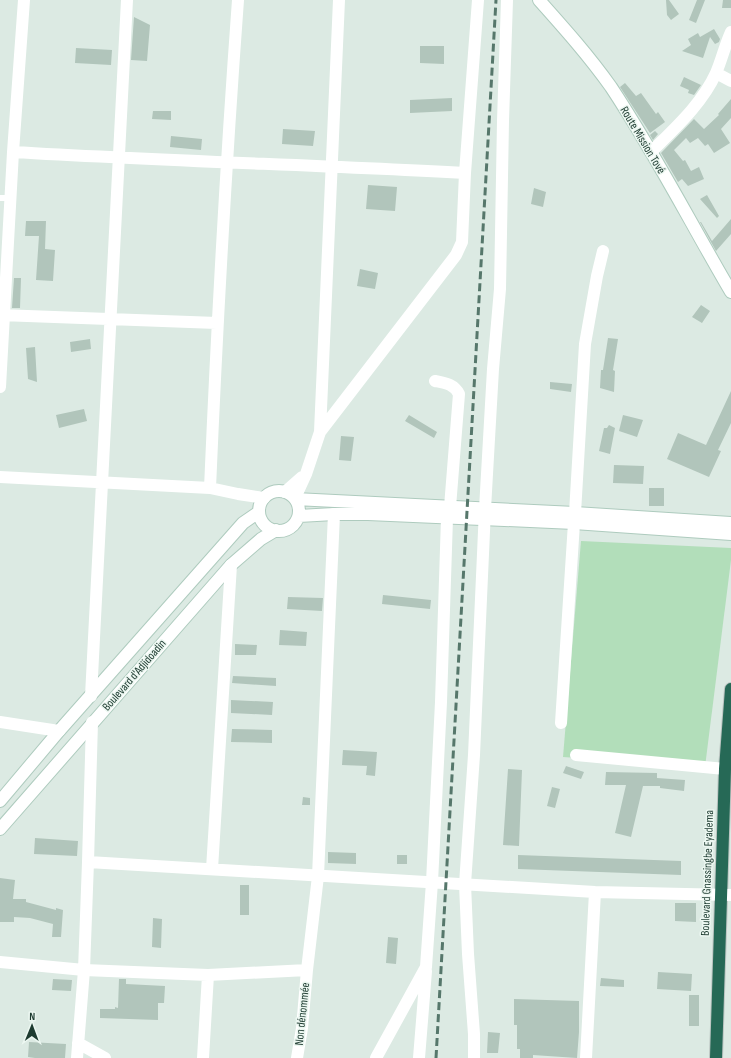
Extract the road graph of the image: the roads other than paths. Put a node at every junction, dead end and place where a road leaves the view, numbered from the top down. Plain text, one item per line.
1 (24, 0) edge
2 (127, 0) edge
3 (238, 0) edge
4 (339, 0) edge
5 (478, 0) edge
6 (507, 0) edge
7 (539, 0) edge
8 (731, 32) edge
9 (716, 73) junction
10 (731, 81) edge
11 (13, 152) junction
12 (651, 152) junction
13 (118, 158) junction
14 (226, 163) junction
15 (331, 166) junction
16 (465, 173) junction
17 (5, 198) edge
18 (603, 251) dead end
19 (731, 292) edge
20 (2, 315) edge
21 (110, 319) junction
22 (217, 323) junction
23 (435, 381) dead end
24 (0, 387) edge
25 (320, 432) junction
26 (0, 476) edge
27 (101, 482) junction
28 (210, 488) junction
29 (292, 496) junction
30 (261, 505) junction
31 (449, 513) junction
32 (334, 514) junction
33 (485, 514) junction
34 (299, 516) junction
35 (574, 518) junction
36 (731, 523) edge
37 (276, 530) junction
38 (731, 534) edge
39 (231, 565) junction
40 (731, 690) edge
41 (91, 696) junction
42 (0, 722) edge
43 (92, 722) junction
44 (561, 723) dead end
45 (59, 731) junction
46 (576, 755) dead end
47 (725, 769) junction
48 (0, 801) edge
49 (0, 829) edge
50 (88, 862) junction
51 (212, 869) junction
52 (318, 876) junction
53 (432, 882) junction
54 (465, 884) junction
55 (595, 892) junction
56 (726, 895) edge
57 (0, 962) edge
58 (426, 967) junction
59 (84, 970) junction
60 (307, 970) junction
61 (208, 975) junction
62 (78, 1043) junction
63 (77, 1058) edge
64 (105, 1058) edge
65 (203, 1058) edge
66 (297, 1058) edge
67 (376, 1058) edge
68 (419, 1058) edge
69 (474, 1058) edge
70 (586, 1058) edge
71 (716, 1058) edge

1 - 11 street
2 - 13 street
3 - 14 street
4 - 15 street
5 - 16 street
6 - 33 street
7 - 12 street, Route Mission Tové
8 - 9 street
9 - 10 street
9 - 12 street
11 - 13 street
11 - 17 street
12 - 19 street, Route Mission Tové
13 - 14 street
13 - 21 street
14 - 15 street
14 - 22 street
15 - 16 street
15 - 25 street
16 - 25 street
17 - 20 street
18 - 35 street
20 - 21 street
20 - 24 street
21 - 22 street
21 - 27 street
22 - 28 street
23 - 31 street
25 - 29 street
26 - 27 street
27 - 28 street
27 - 41 street
28 - 30 street
29 - 30 street
29 - 31 street
29 - 34 street
30 - 37 street
30 - 41 street, Boulevard d'Adjidoadin
31 - 32 street
31 - 33 street
31 - 53 street
32 - 34 street
32 - 52 street, Non dénommée
33 - 35 street
33 - 54 street
34 - 37 street
35 - 36 street
35 - 38 street
35 - 44 street
37 - 39 street, Boulevard d'Adjidoadin
39 - 43 street, Boulevard d'Adjidoadin
39 - 51 street
40 - 47 highway, Boulevard Gnassingbe Eyadema
41 - 45 street, Boulevard d'Adjidoadin
42 - 45 street
43 - 49 street, Boulevard d'Adjidoadin
43 - 50 street
45 - 48 street, Boulevard d'Adjidoadin
46 - 47 street
47 - 56 highway, Boulevard Gnassingbe Eyadema
50 - 51 street
50 - 59 street
51 - 52 street
52 - 53 street
52 - 60 street, Non dénommée
53 - 54 street
53 - 58 street
54 - 55 street
54 - 69 street
55 - 56 street
55 - 70 street
56 - 71 highway, Boulevard Gnassingbe Eyadema
57 - 59 street
58 - 67 street
58 - 68 street
59 - 61 street
59 - 62 street
60 - 61 street
60 - 66 street, Non dénommée
61 - 65 street
62 - 63 street
62 - 64 street

